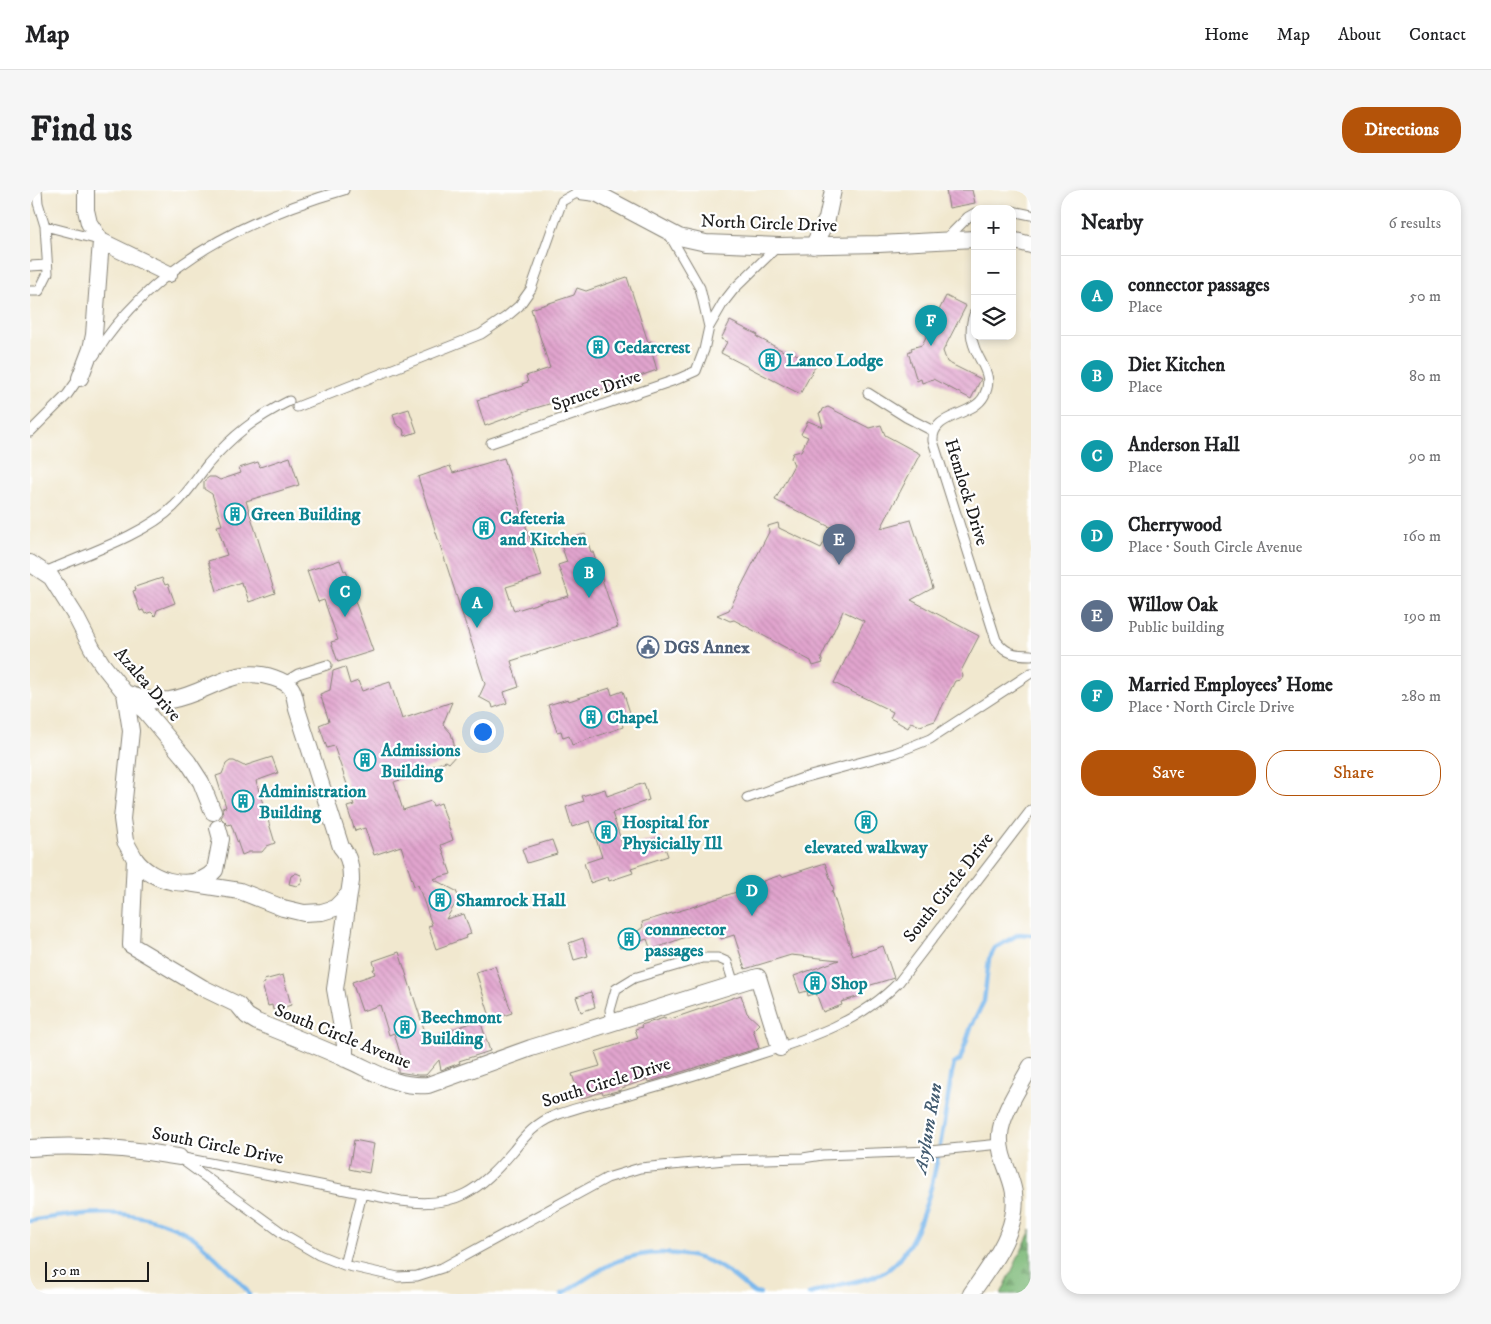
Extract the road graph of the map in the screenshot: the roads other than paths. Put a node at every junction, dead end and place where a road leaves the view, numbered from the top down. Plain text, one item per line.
1 (37, 190) edge
2 (86, 190) edge
3 (578, 190) edge
4 (833, 190) edge
5 (338, 191) edge
6 (1016, 212) edge
7 (971, 215) edge
8 (1031, 216) edge
9 (45, 226) junction
10 (667, 231) junction
11 (971, 238) edge
12 (945, 240) junction
13 (101, 241) junction
14 (1016, 241) edge
15 (1031, 245) edge
16 (779, 246) junction
17 (813, 246) junction
18 (47, 264) junction
19 (30, 266) edge
20 (169, 274) junction
21 (30, 291) edge
22 (709, 327) junction
23 (973, 340) edge
24 (80, 378) junction
25 (868, 393) dead end
26 (934, 431) junction
27 (30, 432) edge
28 (491, 443) dead end
29 (30, 563) edge
30 (45, 572) junction
31 (1031, 655) edge
32 (327, 665) dead end
33 (1031, 673) edge
34 (285, 682) junction
35 (125, 693) junction
36 (747, 798) dead end
37 (1031, 810) edge
38 (212, 812) dead end
39 (218, 828) dead end
40 (135, 859) junction
41 (188, 883) junction
42 (349, 894) junction
43 (734, 984) junction
44 (612, 1022) junction
45 (780, 1048) junction
46 (345, 1059) junction
47 (1031, 1066) edge
48 (1000, 1144) junction
49 (30, 1148) edge
50 (179, 1157) junction
51 (362, 1194) junction
52 (344, 1265) junction
53 (971, 1294) edge

1 - 9 lane
2 - 13 street
3 - 10 street, North Circle Drive
3 - 30 lane
4 - 17 street
5 - 20 lane
6 - 8 lane
7 - 12 lane
9 - 13 lane
9 - 18 lane
10 - 16 street, North Circle Drive
10 - 22 lane, Spruce Drive
11 - 12 street, North Circle Drive
12 - 17 street, North Circle Drive
13 - 20 street
13 - 24 street
14 - 15 street
16 - 17 street, North Circle Drive
16 - 22 lane, Spruce Drive
18 - 19 lane
18 - 21 lane
20 - 24 lane
22 - 28 lane, Spruce Drive
23 - 26 lane, Hemlock Drive
24 - 27 lane
25 - 26 lane
26 - 31 lane, Hemlock Drive
29 - 30 street, Azalea Drive
30 - 35 street, Azalea Drive
32 - 34 lane
33 - 36 lane
34 - 35 street
34 - 42 street
35 - 38 street, Azalea Drive
35 - 40 street, South Circle Avenue
37 - 45 lane, South Circle Drive
39 - 41 street
40 - 41 street
40 - 46 street, South Circle Avenue
41 - 42 street
42 - 46 street
43 - 44 street, South Circle Avenue
43 - 44 lane
43 - 45 street, South Circle Avenue
44 - 46 street, South Circle Avenue
45 - 51 lane, South Circle Drive
47 - 48 street
48 - 52 lane
48 - 53 street
49 - 50 street, South Circle Drive
50 - 51 lane, South Circle Drive
50 - 52 lane
51 - 52 lane

